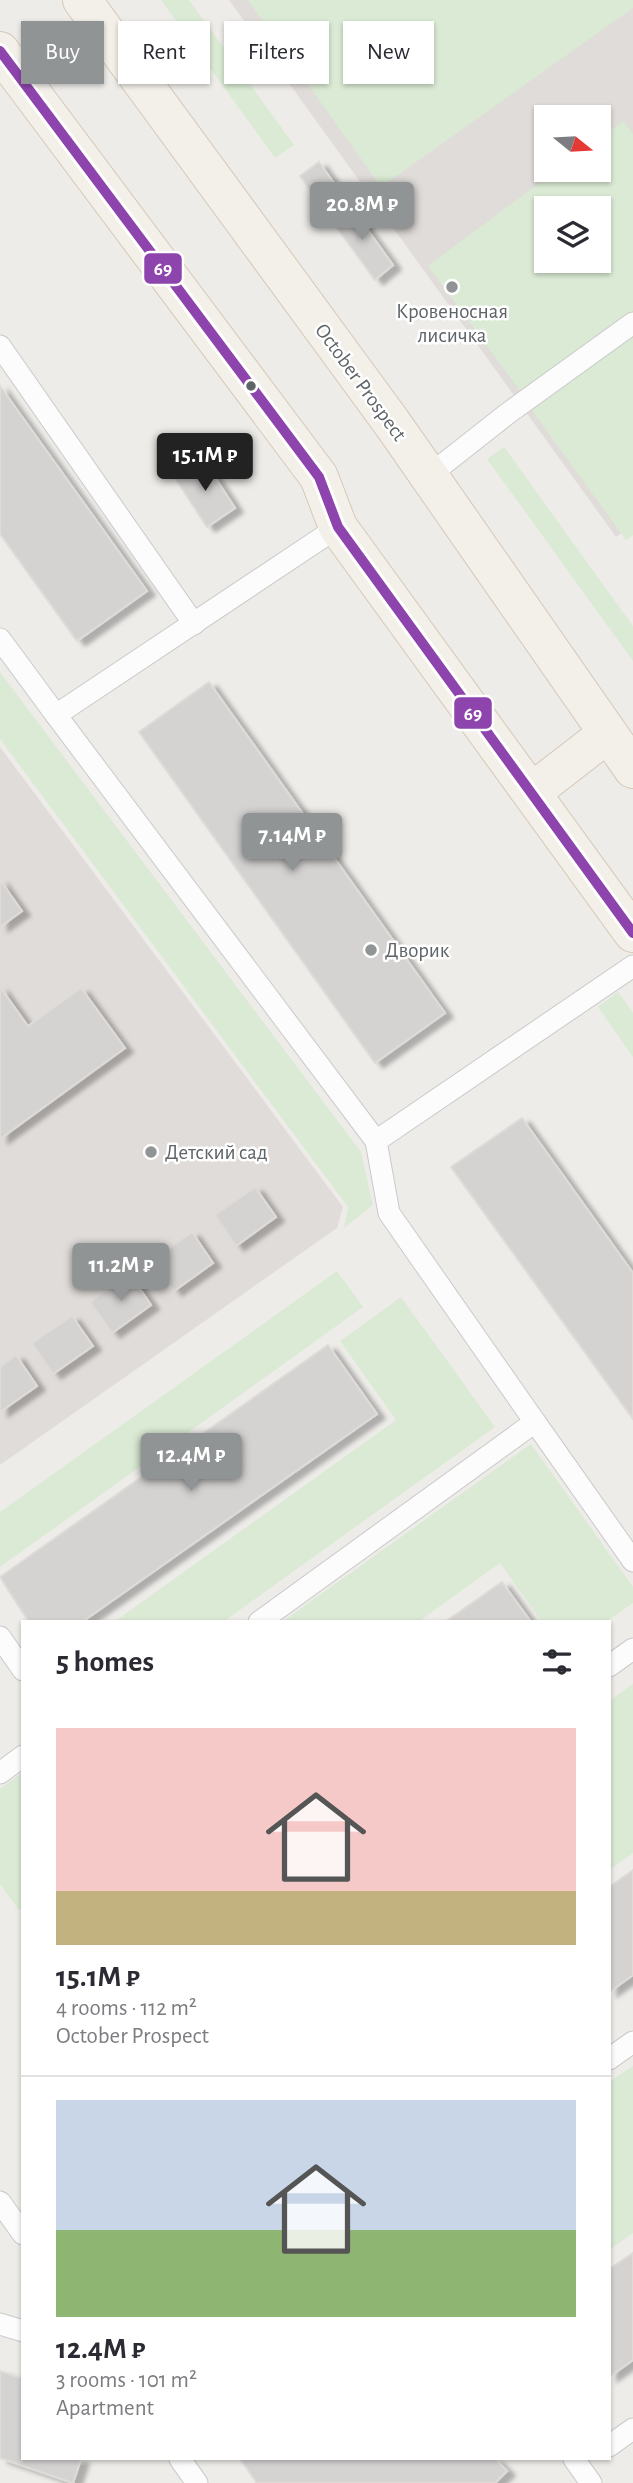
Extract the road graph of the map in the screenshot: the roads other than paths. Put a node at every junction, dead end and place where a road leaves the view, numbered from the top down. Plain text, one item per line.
1 (82, 0) edge
2 (0, 51) edge
3 (633, 323) edge
4 (0, 346) edge
5 (427, 477) junction
6 (338, 527) junction
7 (194, 624) junction
8 (0, 639) edge
9 (56, 715) junction
10 (607, 734) junction
11 (633, 769) edge
12 (532, 792) junction
13 (633, 933) edge
14 (633, 966) edge
15 (376, 1141) junction
16 (535, 1422) junction
17 (633, 1562) edge
18 (262, 1620) edge
19 (0, 1637) edge
20 (633, 1649) edge
21 (611, 1665) edge
22 (21, 1667) edge
23 (21, 1757) edge
24 (0, 1773) edge
25 (633, 2042) edge
26 (611, 2058) edge
27 (0, 2202) edge
28 (21, 2231) edge
29 (0, 2324) edge
30 (21, 2331) edge
31 (633, 2429) edge
32 (611, 2445) edge
33 (181, 2460) edge
34 (197, 2483) edge

1 - 5 main road, October Prospect
2 - 6 main road
3 - 5 lane
4 - 7 lane
5 - 10 main road, October Prospect
6 - 7 lane
6 - 12 main road
7 - 9 lane
8 - 9 lane
9 - 15 lane
10 - 11 main road, October Prospect
10 - 12 main road
12 - 13 main road
14 - 15 lane
15 - 16 lane
16 - 17 lane
16 - 18 lane
19 - 22 lane
20 - 21 lane
23 - 24 lane
25 - 26 lane
27 - 28 lane
29 - 30 lane
31 - 32 lane
33 - 34 lane

